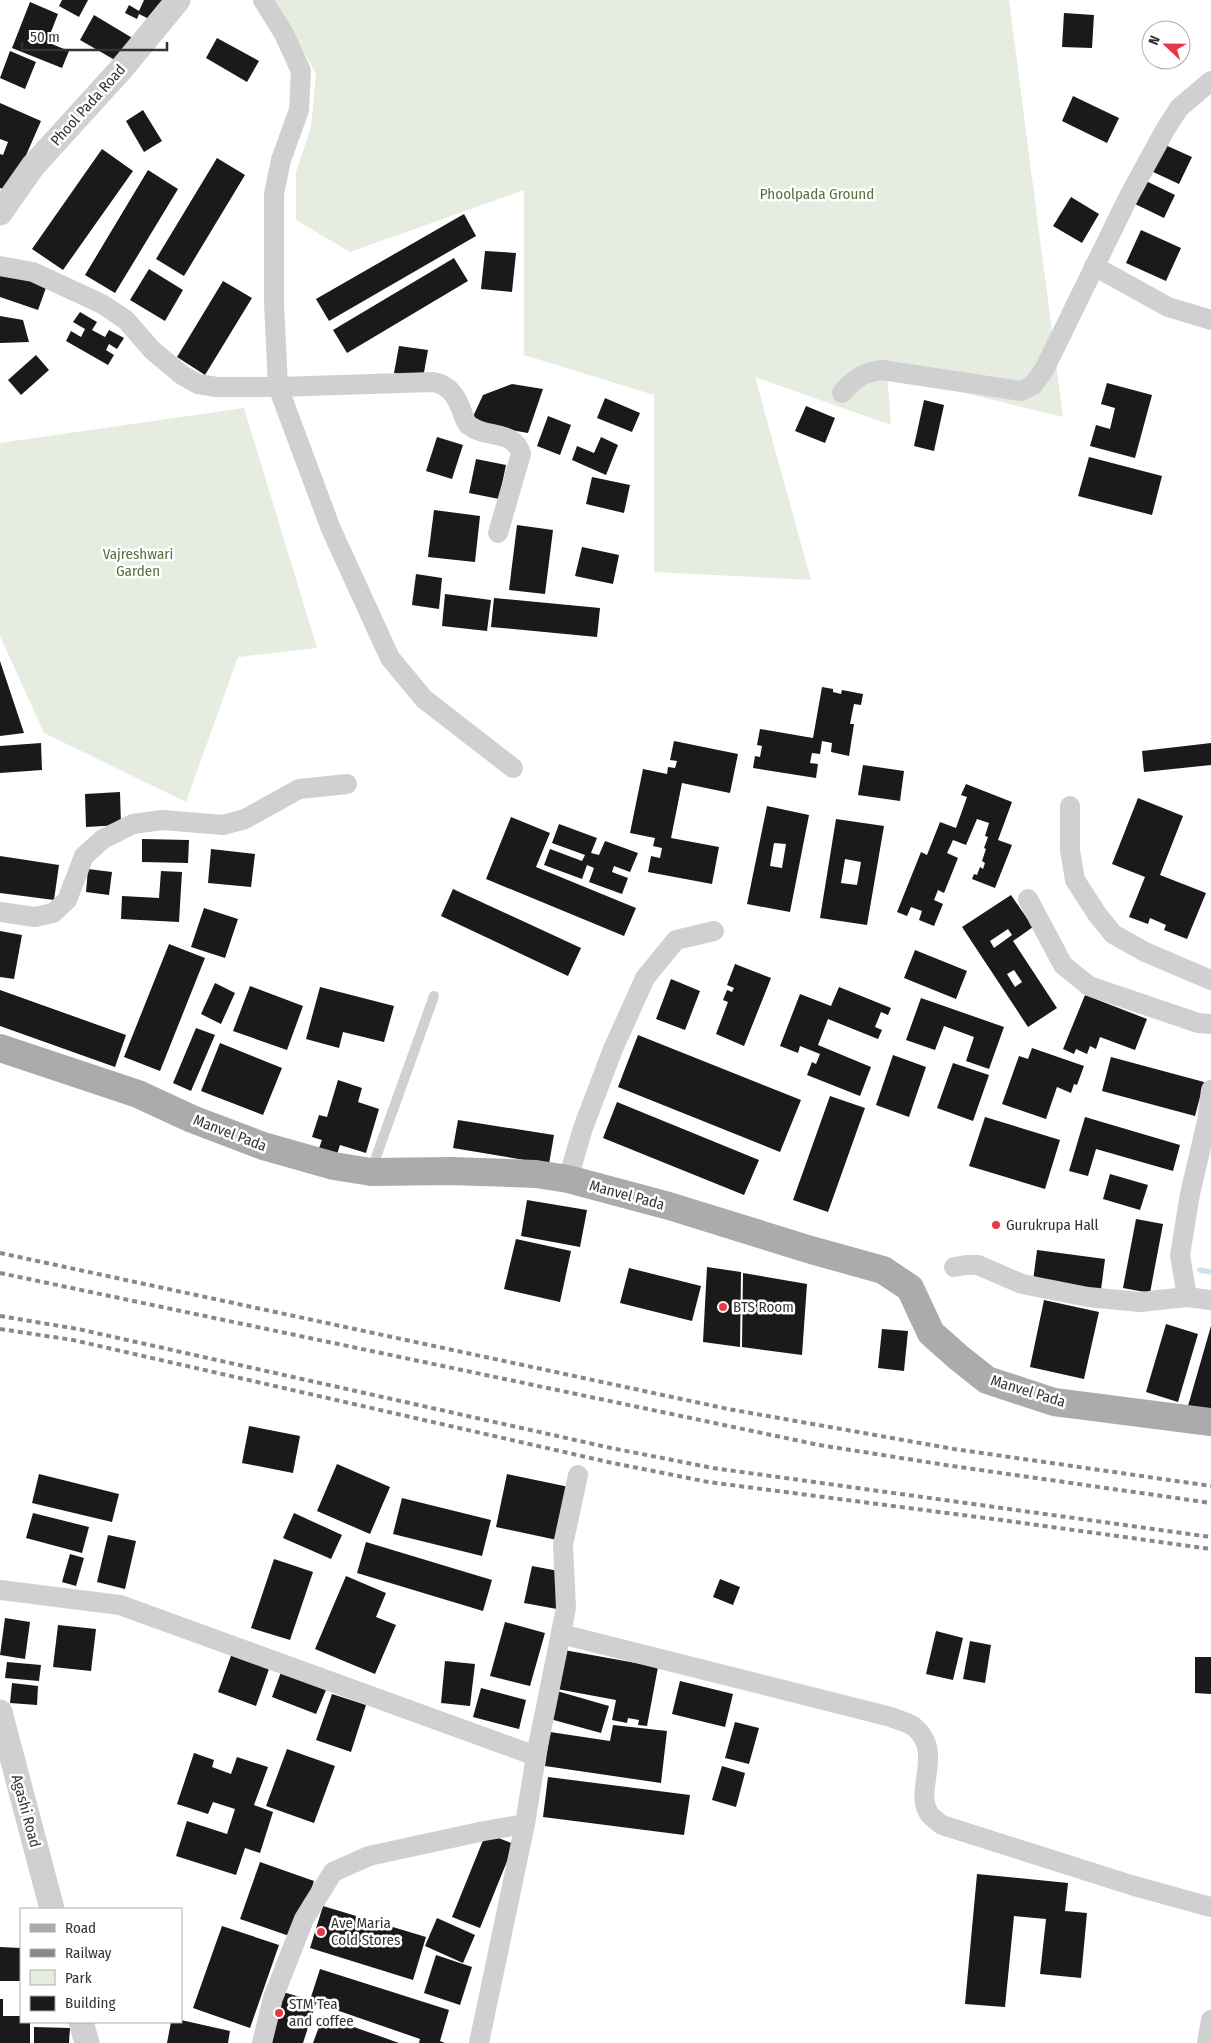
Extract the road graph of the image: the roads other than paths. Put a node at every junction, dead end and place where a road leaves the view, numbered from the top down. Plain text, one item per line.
1 (178, 0) edge
2 (263, 0) edge
3 (1211, 81) edge
4 (0, 213) edge
5 (0, 266) edge
6 (1094, 266) junction
7 (1211, 320) edge
8 (286, 387) junction
9 (842, 393) dead end
10 (498, 533) dead end
11 (513, 768) dead end
12 (347, 784) dead end
13 (1070, 806) dead end
14 (1028, 899) dead end
15 (0, 912) edge
16 (714, 930) dead end
17 (1211, 980) edge
18 (434, 996) dead end
19 (1211, 1024) edge
20 (0, 1048) edge
21 (1211, 1090) edge
22 (371, 1172) junction
23 (568, 1179) junction
24 (954, 1267) dead end
25 (1187, 1297) junction
26 (1211, 1300) edge
27 (1211, 1422) edge
28 (578, 1475) dead end
29 (0, 1590) edge
30 (561, 1634) junction
31 (0, 1712) edge
32 (536, 1756) junction
33 (525, 1824) junction
34 (1211, 1907) edge
35 (52, 1908) edge
36 (1211, 2020) edge
37 (81, 2023) edge
38 (87, 2043) edge
39 (262, 2043) edge
40 (479, 2043) edge
41 (1207, 2043) edge

1 - 4 street, Phool Pada Road
2 - 8 street
3 - 6 street
5 - 8 street
6 - 7 street
6 - 9 street
8 - 10 street
8 - 11 street
12 - 15 street
13 - 17 street
14 - 19 street
16 - 23 street
18 - 22 lane
20 - 22 main road, Manvel Pada
21 - 25 street
22 - 23 main road, Manvel Pada
23 - 27 main road, Manvel Pada
24 - 25 street
25 - 26 street
28 - 30 street
29 - 32 street
30 - 32 street
30 - 34 street
31 - 35 street, Agashi Road
32 - 33 street
33 - 39 street
33 - 40 street
36 - 41 street
37 - 38 street

